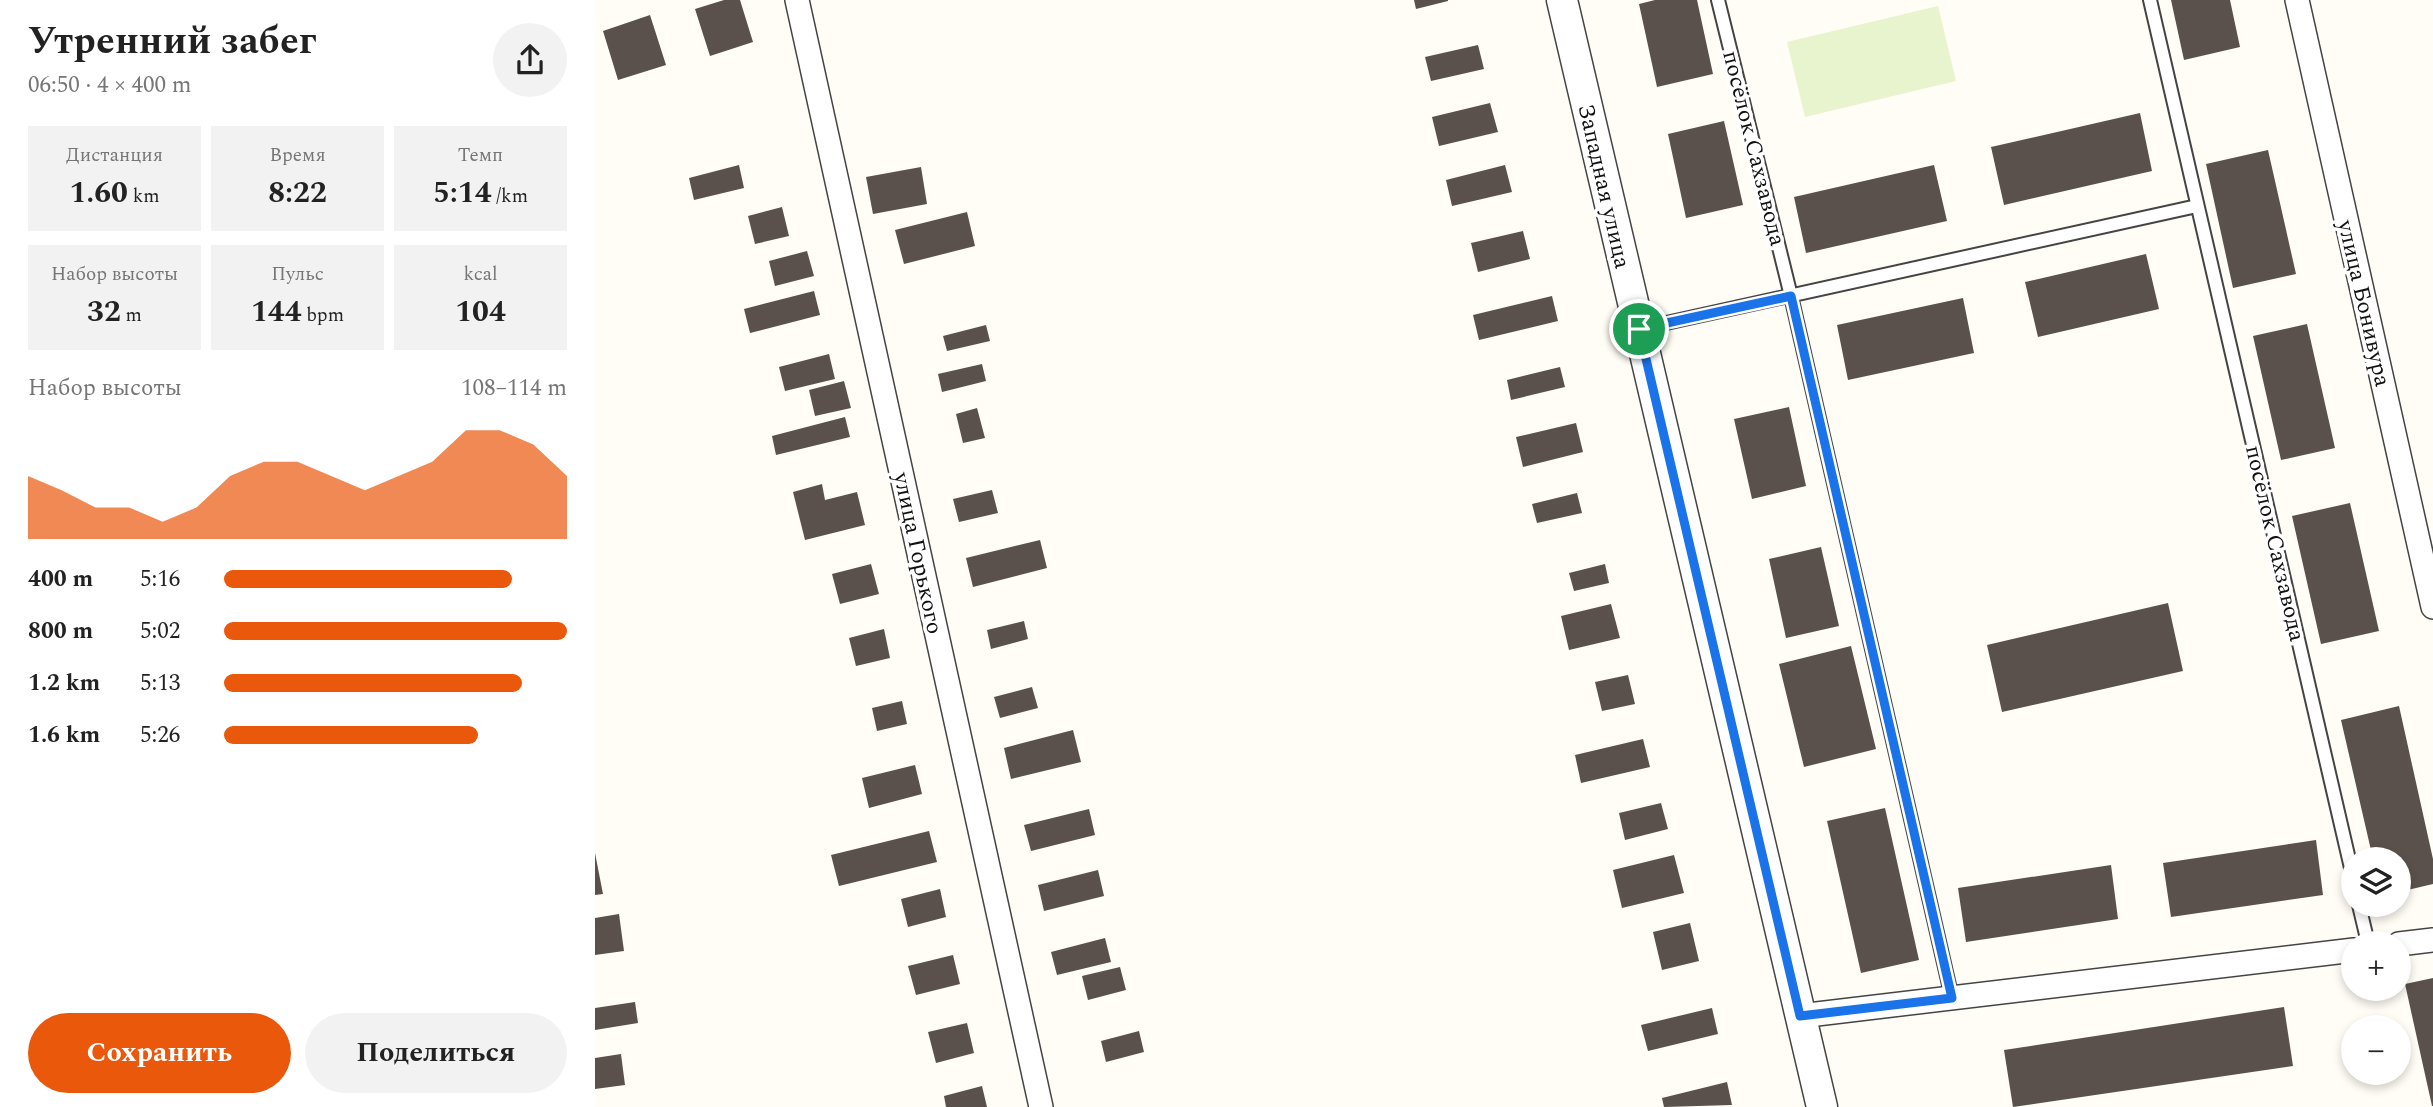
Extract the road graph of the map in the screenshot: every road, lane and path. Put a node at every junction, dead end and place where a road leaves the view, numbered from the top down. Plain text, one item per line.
1 (797, 0) edge
2 (1562, 0) edge
3 (1718, 0) edge
4 (2150, 0) edge
5 (2297, 0) edge
6 (2197, 206) junction
7 (1791, 296) junction
8 (1639, 329) junction
9 (2433, 607) edge
10 (2346, 847) edge
11 (2433, 940) edge
12 (2411, 943) edge
13 (2341, 952) edge
14 (1952, 998) junction
15 (1800, 1016) junction
16 (1041, 1107) edge
17 (1822, 1107) edge

1 - 16 street, улица Горького
2 - 8 street, Западная улица
3 - 7 lane, посёлок Сахзавода
4 - 6 lane, посёлок Сахзавода
5 - 9 street, улица Бонивура
6 - 7 lane
6 - 10 lane, посёлок Сахзавода
7 - 8 lane
7 - 14 lane, посёлок Сахзавода
8 - 15 street, Западная улица
11 - 12 street
13 - 14 street
14 - 15 street
15 - 17 street, Западная улица

